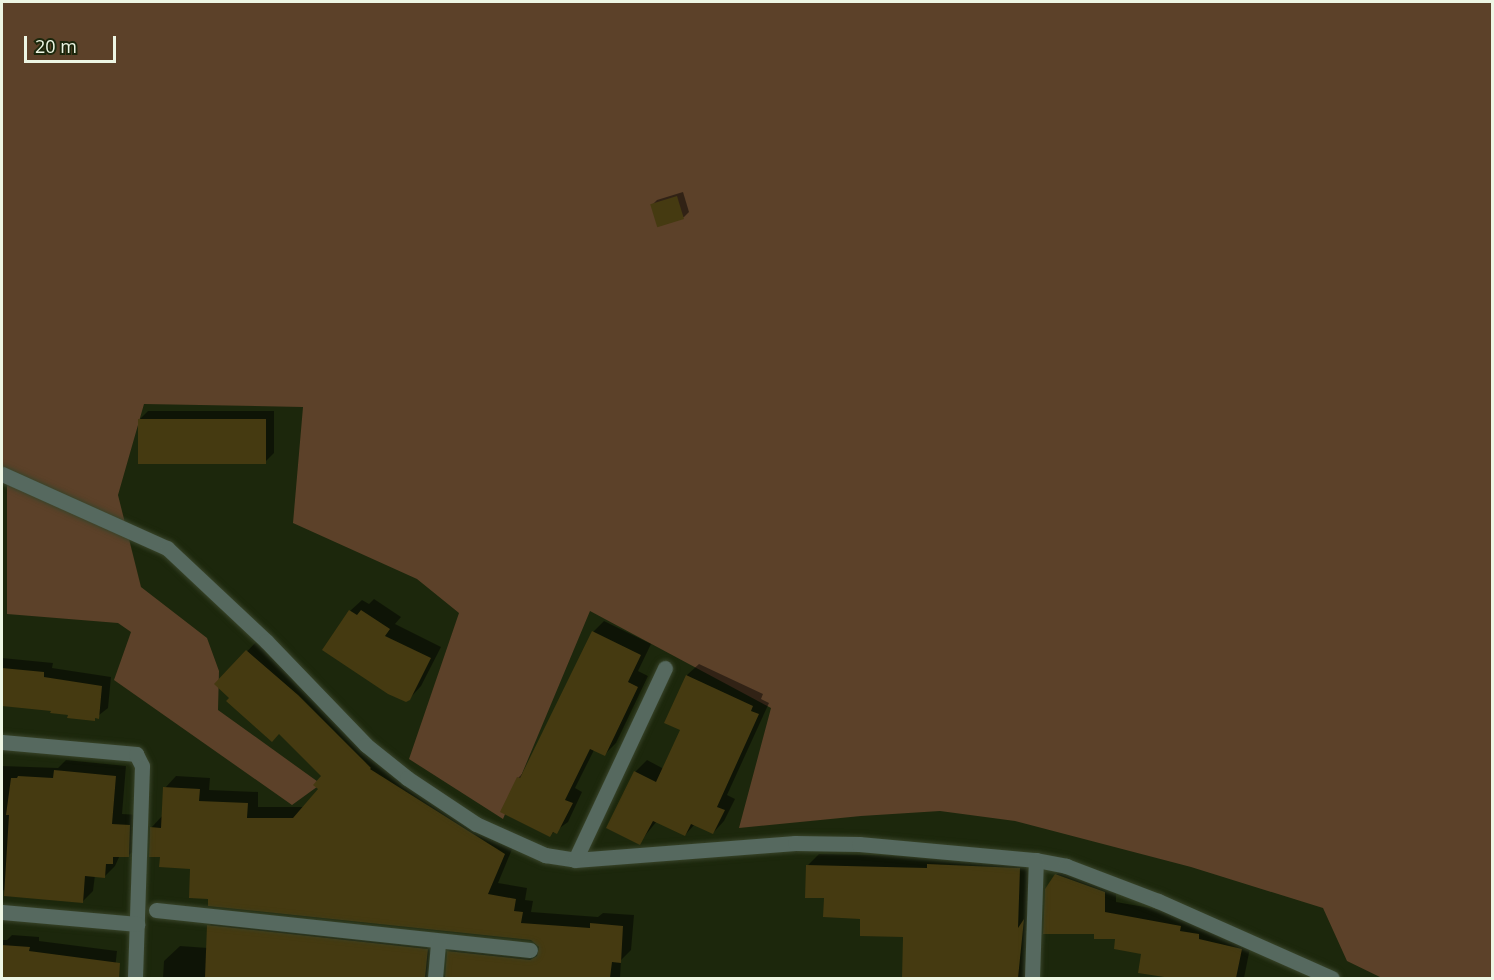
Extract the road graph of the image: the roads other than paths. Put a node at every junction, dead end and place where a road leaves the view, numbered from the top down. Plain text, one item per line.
1 (2, 474) edge
2 (665, 668) dead end
3 (2, 742) edge
4 (575, 860) junction
5 (1036, 860) junction
6 (156, 910) dead end
7 (2, 912) edge
8 (137, 924) junction
9 (438, 941) junction
10 (530, 950) dead end
11 (135, 978) edge
12 (435, 978) edge
13 (1032, 978) edge
14 (1332, 978) edge

1 - 4 street
2 - 4 street
3 - 8 street
4 - 5 street
5 - 13 street
5 - 14 street
6 - 9 street
7 - 8 street
8 - 11 street
9 - 10 street
9 - 12 street

